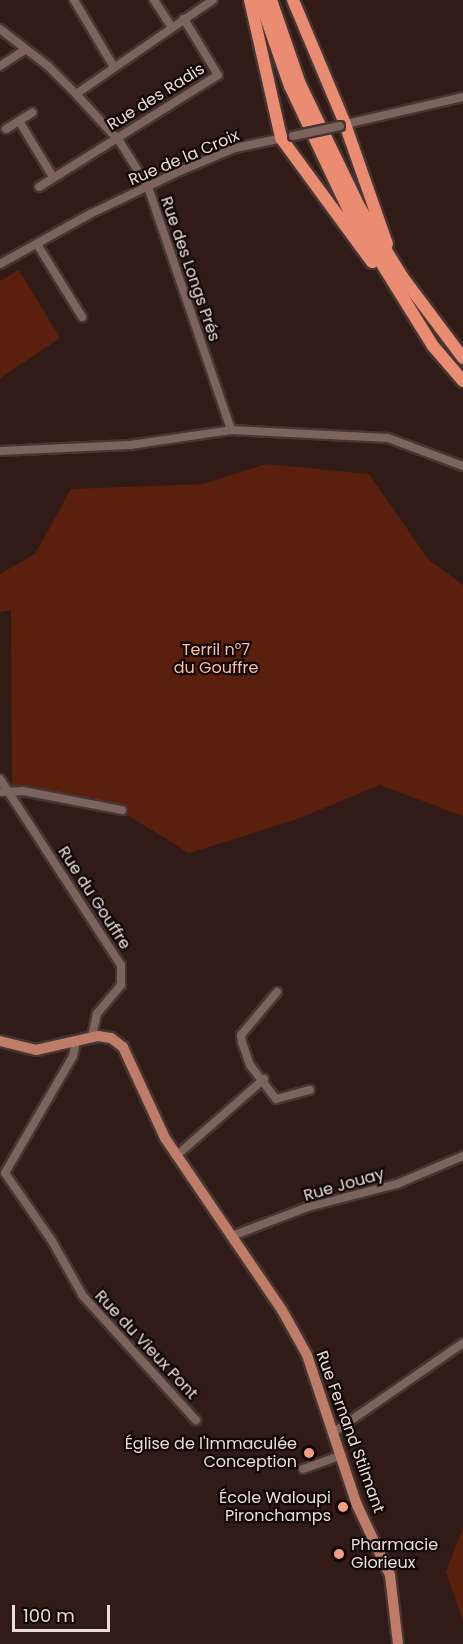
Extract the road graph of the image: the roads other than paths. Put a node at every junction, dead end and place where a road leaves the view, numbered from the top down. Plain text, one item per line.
1 (74, 0) edge
2 (154, 0) edge
3 (213, 0) edge
4 (250, 0) edge
5 (260, 0) edge
6 (271, 0) edge
7 (293, 0) edge
8 (184, 19) junction
9 (172, 28) junction
10 (0, 29) edge
11 (27, 50) junction
12 (0, 66) edge
13 (114, 67) junction
14 (76, 94) junction
15 (463, 97) edge
16 (32, 113) dead end
17 (19, 121) junction
18 (342, 125) junction
19 (6, 129) dead end
20 (115, 137) junction
21 (287, 137) junction
22 (53, 177) junction
23 (39, 187) dead end
24 (148, 187) junction
25 (37, 244) junction
26 (0, 264) edge
27 (398, 281) junction
28 (82, 317) dead end
29 (463, 358) edge
30 (463, 381) edge
31 (231, 430) junction
32 (0, 451) edge
33 (463, 466) edge
34 (0, 779) edge
35 (10, 791) junction
36 (0, 792) edge
37 (122, 810) dead end
38 (278, 992) dead end
39 (92, 1036) junction
40 (0, 1041) edge
41 (76, 1041) junction
42 (264, 1079) junction
43 (310, 1090) dead end
44 (176, 1156) junction
45 (463, 1156) edge
46 (232, 1236) junction
47 (463, 1343) edge
48 (196, 1420) dead end
49 (334, 1432) junction
50 (342, 1455) junction
51 (303, 1469) dead end
52 (398, 1644) edge

1 - 13 street
2 - 9 street
3 - 8 street
4 - 21 highway
5 - 27 highway
6 - 27 highway
7 - 18 highway
8 - 9 street
8 - 20 street, Rue des Radis
9 - 13 street
10 - 11 street, Rue des Longs Prés
11 - 12 street
11 - 14 street, Rue des Longs Prés
13 - 14 street
14 - 20 street, Rue des Longs Prés
15 - 18 street, Rue de la Croix
16 - 17 street
17 - 19 street
17 - 22 street
18 - 21 street, Rue de la Croix, bridge
18 - 27 highway
20 - 22 street, Rue des Radis
20 - 24 street, Rue des Longs Prés
21 - 24 street, Rue de la Croix
21 - 27 highway
22 - 23 street, Rue des Radis
24 - 25 street, Rue de la Croix
24 - 31 street, Rue des Longs Prés
25 - 26 street, Rue de la Croix
25 - 28 street
27 - 29 highway
27 - 30 highway
31 - 32 street
31 - 33 street
34 - 35 street, Rue du Gouffre
35 - 36 street
35 - 37 street
35 - 39 street, Rue du Gouffre
38 - 42 street
39 - 41 main road
39 - 44 main road, Rue Fernand Stilmant
40 - 41 main road
41 - 48 street, Rue du Vieux Pont
42 - 43 street
42 - 44 street
44 - 46 main road, Rue Fernand Stilmant
45 - 46 street, Rue Jouay
46 - 49 main road, Rue Fernand Stilmant
47 - 49 street
49 - 50 main road, Rue Fernand Stilmant
50 - 51 street
50 - 52 main road, Rue Fernand Stilmant

